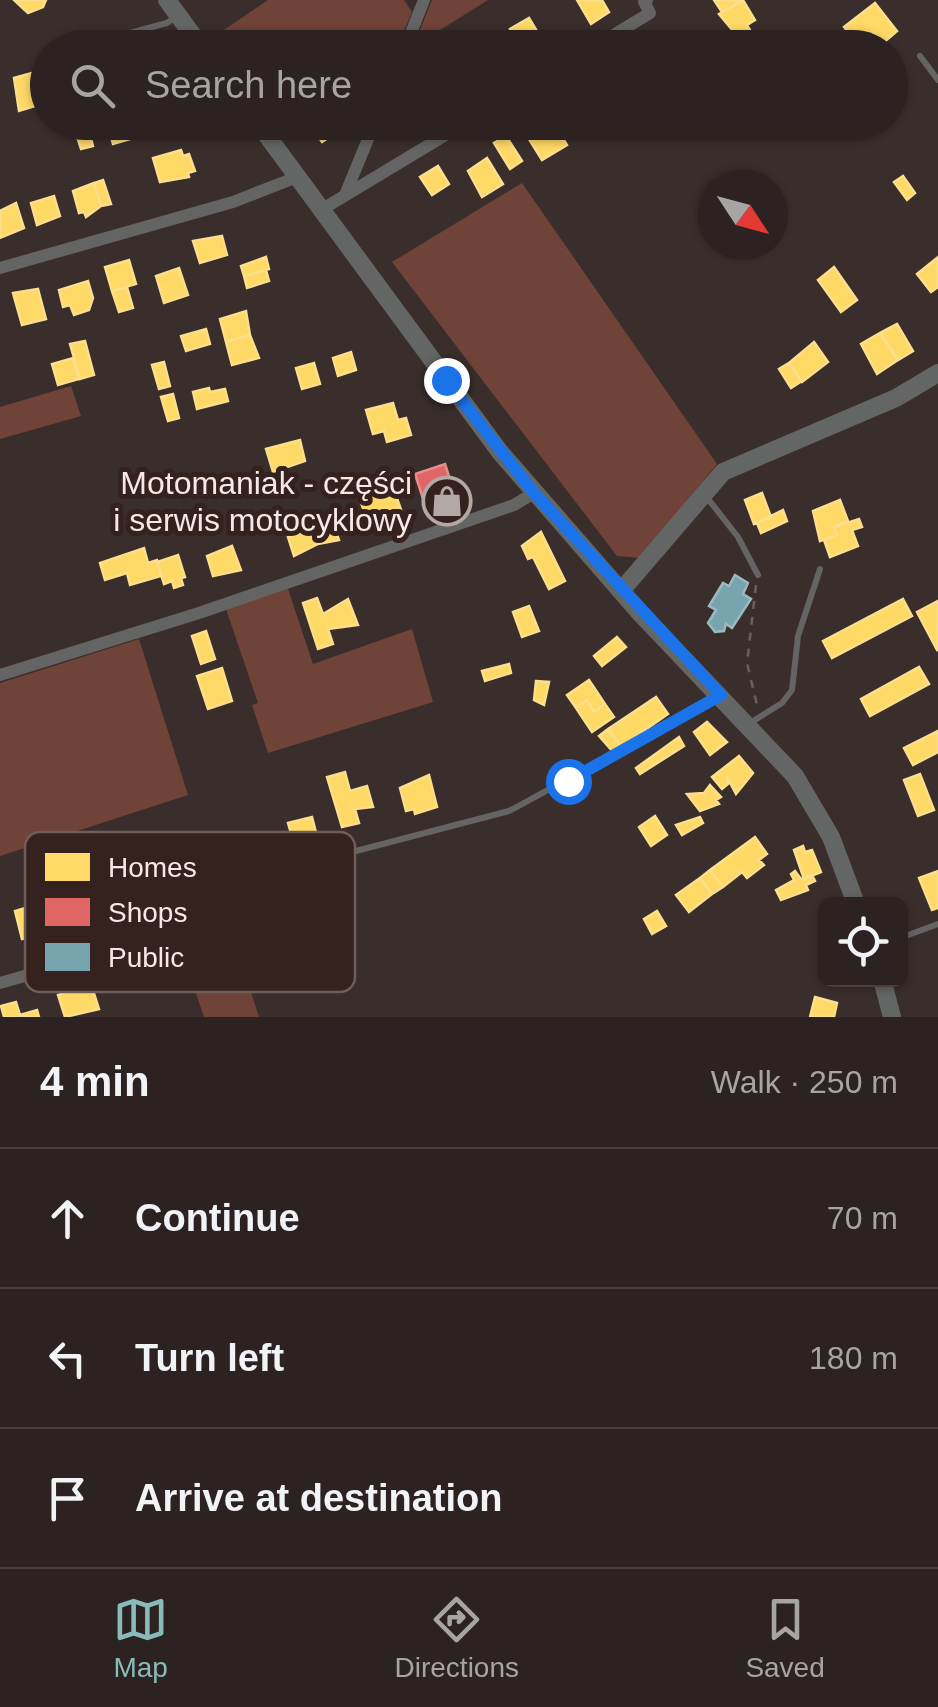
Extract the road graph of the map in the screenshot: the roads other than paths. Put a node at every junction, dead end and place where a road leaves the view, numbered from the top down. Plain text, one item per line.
1 (424, 0) edge
2 (648, 0) edge
3 (173, 7) edge
4 (141, 30) edge
5 (189, 30) edge
6 (412, 30) edge
7 (622, 30) edge
8 (920, 56) dead end
9 (938, 80) edge
10 (270, 140) edge
11 (368, 140) edge
12 (436, 140) edge
13 (297, 177) junction
14 (345, 195) junction
15 (321, 210) junction
16 (0, 268) edge
17 (938, 374) edge
18 (534, 493) junction
19 (704, 494) junction
20 (820, 569) dead end
21 (758, 575) road end
22 (621, 592) junction
23 (0, 675) edge
24 (721, 695) junction
25 (752, 720) junction
26 (355, 851) edge
27 (854, 897) edge
28 (938, 924) edge
29 (908, 935) edge
30 (25, 976) edge
31 (0, 983) edge
32 (884, 987) edge
33 (892, 1017) edge

1 - 6 street
2 - 7 street
3 - 4 lane
3 - 5 main road
8 - 9 lane
10 - 13 main road
11 - 14 street
12 - 14 street
13 - 15 main road
13 - 16 street
14 - 15 street
15 - 18 main road
17 - 19 main road
18 - 22 main road
18 - 23 street
19 - 21 lane
19 - 22 main road
20 - 25 lane
22 - 24 main road
24 - 25 main road
24 - 26 lane
25 - 27 main road
28 - 29 lane
30 - 31 street
32 - 33 main road

